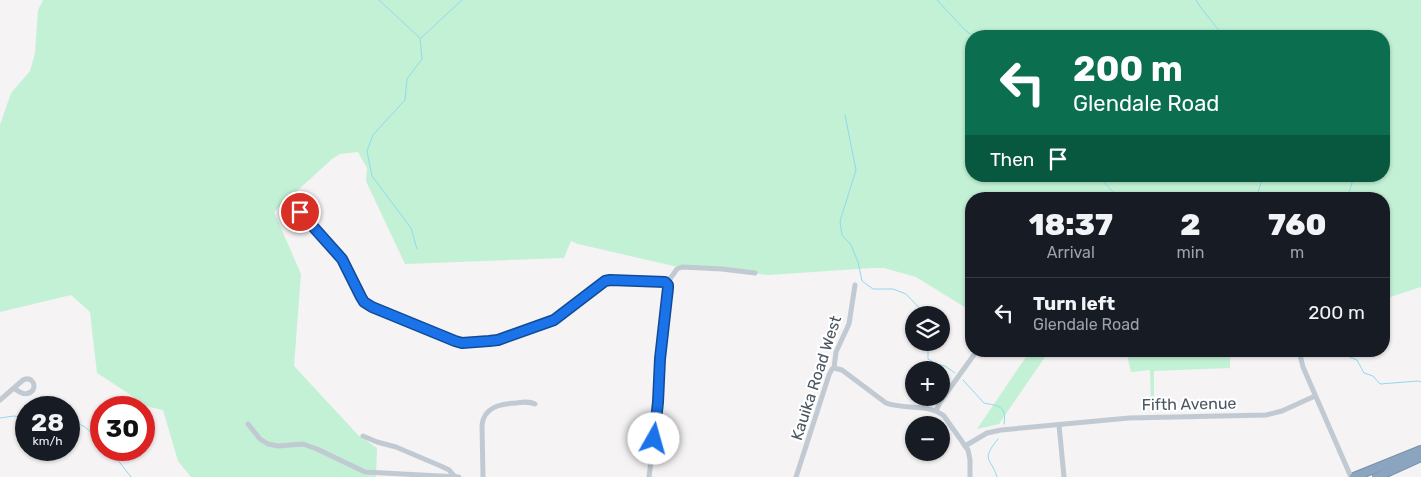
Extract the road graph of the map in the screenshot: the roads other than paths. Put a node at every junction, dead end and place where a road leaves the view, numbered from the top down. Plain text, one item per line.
1 (300, 212) dead end
2 (755, 273) dead end
3 (667, 284) junction
4 (855, 285) dead end
5 (972, 357) edge
6 (1300, 357) edge
7 (834, 368) junction
8 (14, 388) dead end
9 (1315, 396) junction
10 (0, 400) edge
11 (535, 404) dead end
12 (936, 411) junction
13 (248, 424) dead end
14 (1059, 425) junction
15 (363, 436) dead end
16 (965, 446) junction
17 (1421, 450) edge
18 (1421, 457) edge
19 (417, 476) edge
20 (455, 477) edge
21 (460, 477) edge
22 (483, 477) edge
23 (649, 477) edge
24 (796, 477) edge
25 (970, 477) edge
26 (1064, 477) edge
27 (1352, 477) edge
28 (1376, 477) edge

1 - 3 street
2 - 3 street
3 - 23 street
4 - 7 street, Kauika Road West
5 - 12 street
6 - 9 street
7 - 12 street
7 - 24 street, Kauika Road West
8 - 10 street
9 - 14 street, Fifth Avenue
9 - 27 street
11 - 22 street
12 - 16 street
13 - 19 street
14 - 16 street, Fifth Avenue
14 - 26 street
15 - 20 street
16 - 25 street
17 - 27 highway
18 - 28 highway
19 - 20 street
20 - 21 street

